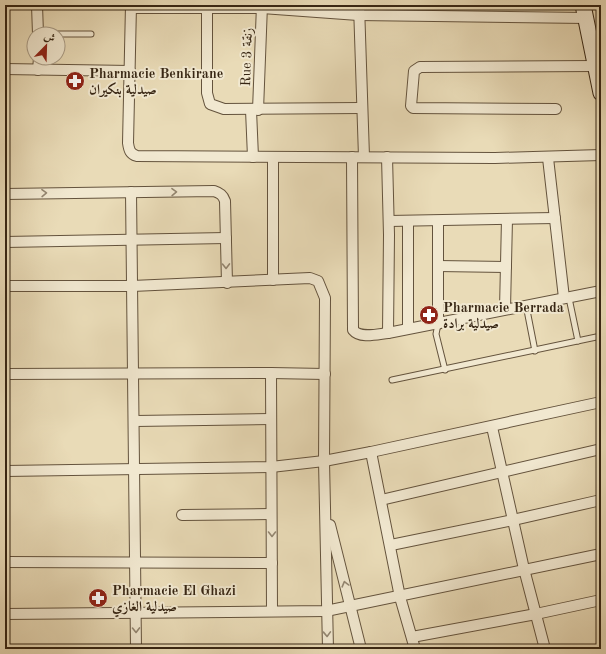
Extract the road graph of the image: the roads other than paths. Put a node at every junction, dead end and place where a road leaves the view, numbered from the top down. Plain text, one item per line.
1 (37, 5) edge
2 (131, 6) edge
3 (207, 6) edge
4 (262, 7) edge
5 (359, 10) edge
6 (584, 12) edge
7 (38, 26) edge
8 (66, 34) edge
9 (91, 34) dead end
10 (38, 66) edge
11 (594, 66) junction
12 (5, 69) edge
13 (38, 70) junction
14 (130, 70) junction
15 (601, 93) edge
16 (361, 108) junction
17 (556, 109) dead end
18 (255, 110) junction
19 (601, 155) edge
20 (387, 156) junction
21 (253, 157) junction
22 (352, 157) junction
23 (364, 157) junction
24 (272, 158) junction
25 (548, 158) junction
26 (131, 192) junction
27 (5, 194) edge
28 (555, 218) junction
29 (507, 220) junction
30 (389, 221) junction
31 (438, 221) junction
32 (408, 222) junction
33 (226, 238) junction
34 (132, 239) junction
35 (5, 242) edge
36 (438, 266) junction
37 (506, 266) junction
38 (273, 280) junction
39 (227, 283) junction
40 (5, 286) edge
41 (132, 286) junction
42 (601, 291) edge
43 (566, 298) junction
44 (526, 305) junction
45 (505, 309) junction
46 (438, 324) junction
47 (408, 328) junction
48 (388, 333) junction
49 (601, 336) edge
50 (578, 341) junction
51 (535, 351) junction
52 (445, 370) junction
53 (271, 372) junction
54 (5, 374) edge
55 (134, 374) junction
56 (325, 374) junction
57 (392, 380) dead end
58 (601, 404) edge
59 (271, 419) junction
60 (134, 420) junction
61 (492, 427) junction
62 (601, 449) edge
63 (371, 452) junction
64 (324, 461) junction
65 (271, 467) junction
66 (135, 470) junction
67 (5, 471) edge
68 (501, 473) junction
69 (381, 500) junction
70 (601, 500) edge
71 (326, 511) junction
72 (271, 514) junction
73 (182, 515) dead end
74 (513, 520) junction
75 (391, 545) junction
76 (601, 554) edge
77 (5, 562) edge
78 (135, 563) junction
79 (272, 563) junction
80 (524, 570) junction
81 (400, 597) junction
82 (601, 600) edge
83 (351, 606) junction
84 (272, 610) junction
85 (326, 611) junction
86 (136, 612) junction
87 (5, 614) edge
88 (536, 614) junction
89 (412, 637) junction
90 (136, 649) edge
91 (328, 649) edge
92 (361, 649) edge
93 (415, 649) edge
94 (545, 649) edge

1 - 7 street
2 - 3 street
2 - 14 street
3 - 4 street
3 - 18 street
4 - 5 street
4 - 18 street, Rue 3 زنقة
5 - 6 street
5 - 16 street
6 - 11 street
8 - 9 lane
10 - 13 street
11 - 15 street
11 - 17 street
12 - 13 street
13 - 14 street
14 - 21 street
16 - 18 street
16 - 23 street
18 - 21 street, Rue 3 زنقة
19 - 25 street
20 - 23 street
20 - 25 street
20 - 30 street
21 - 24 street
22 - 23 street
22 - 24 street
22 - 48 street
24 - 38 street
25 - 28 street
27 -> 26 street
26 -> 33 street
26 - 34 street
28 - 29 street
28 - 43 street
29 - 31 street
29 - 37 street
30 - 32 street
30 - 48 street
31 - 32 street
31 - 36 street
32 - 47 street
33 - 34 street
33 -> 39 street
34 - 35 street
34 - 41 street
36 - 37 street
36 - 46 street
37 - 45 street
38 - 39 street
38 - 56 street
39 - 41 street
40 - 41 street
41 - 55 street
42 - 43 street
43 - 44 street
43 - 50 lane
44 - 45 street
44 - 51 lane
45 - 46 street
46 - 47 street
46 - 52 lane
47 - 48 street
49 - 50 lane
50 - 51 lane
51 - 52 lane
52 - 57 lane
53 - 55 street
53 - 56 street
53 - 59 street
54 - 55 street
55 - 60 street
56 - 64 street
58 - 61 street
59 - 60 street
59 - 65 street
60 - 66 street
61 - 63 street
61 - 68 street
62 - 68 street
63 - 64 street
63 - 69 street
64 - 65 street
64 - 71 street
65 - 66 street
65 - 72 street
66 - 67 street
66 - 78 street
68 - 69 street
68 - 74 street
69 - 75 street
70 - 74 street
83 -> 71 street
71 - 85 street
72 - 73 street
72 -> 79 street
74 - 75 street
74 - 80 street
75 - 81 street
76 - 80 street
77 - 78 street
78 - 79 street
78 - 86 street
79 - 84 street
80 - 81 street
80 - 88 street
81 - 83 street
81 - 89 street
82 - 88 street
83 - 85 street
83 - 92 street
84 - 85 street
84 - 86 street
85 -> 91 street
86 - 87 street
86 -> 90 street
88 - 89 street
88 - 94 street
89 - 93 street

